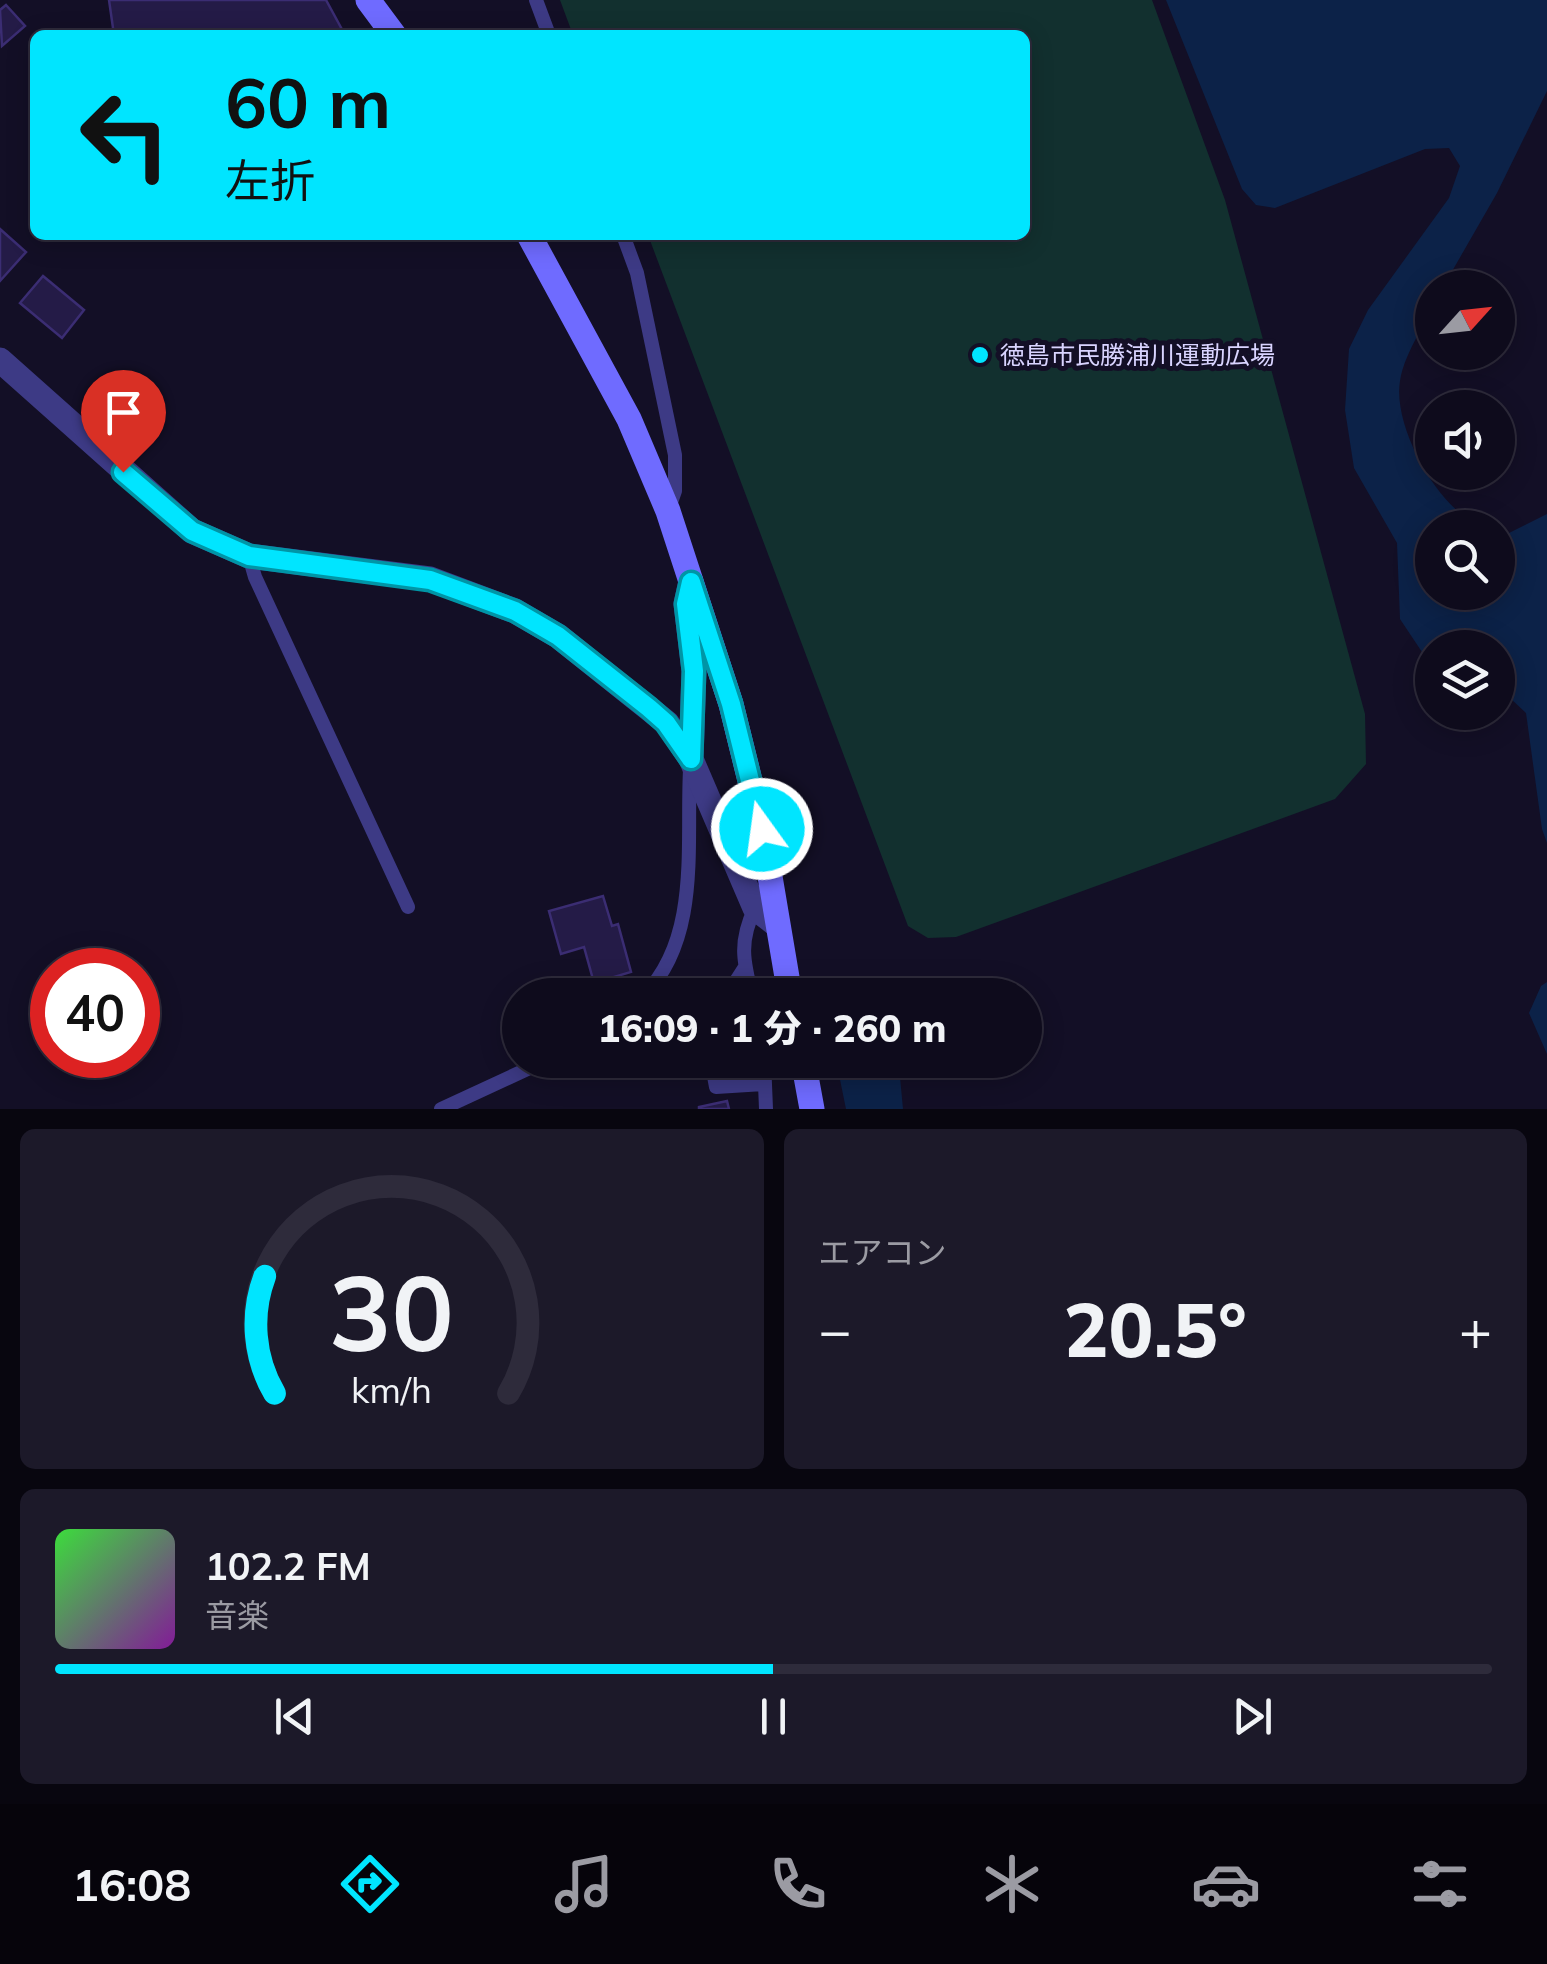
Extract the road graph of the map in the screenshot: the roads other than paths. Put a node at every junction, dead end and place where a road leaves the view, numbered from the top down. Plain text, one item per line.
1 (368, 0) edge
2 (536, 0) edge
3 (390, 30) edge
4 (547, 30) edge
5 (533, 240) edge
6 (625, 240) edge
7 (0, 360) edge
8 (668, 512) junction
9 (249, 556) junction
10 (691, 582) junction
11 (691, 759) junction
12 (408, 907) dead end
13 (755, 908) junction
14 (777, 924) junction
15 (745, 966) junction
16 (656, 978) edge
17 (737, 978) edge
18 (748, 978) edge
19 (787, 978) edge
20 (508, 1078) edge
21 (714, 1078) edge
22 (765, 1078) edge
23 (806, 1078) edge
24 (765, 1084) junction
25 (442, 1109) edge
26 (766, 1109) edge
27 (812, 1109) edge

1 - 3 street
2 - 4 lane
5 - 8 street
6 - 8 lane
7 - 9 street
8 - 10 street
9 - 11 street
9 - 12 lane
10 - 11 street
10 - 14 street
11 - 13 street
11 - 16 lane
13 - 14 street
13 - 15 lane
14 - 19 street
15 - 17 lane
15 - 18 lane
20 - 25 lane
21 - 24 lane
22 - 24 lane
23 - 27 street
24 - 26 lane

